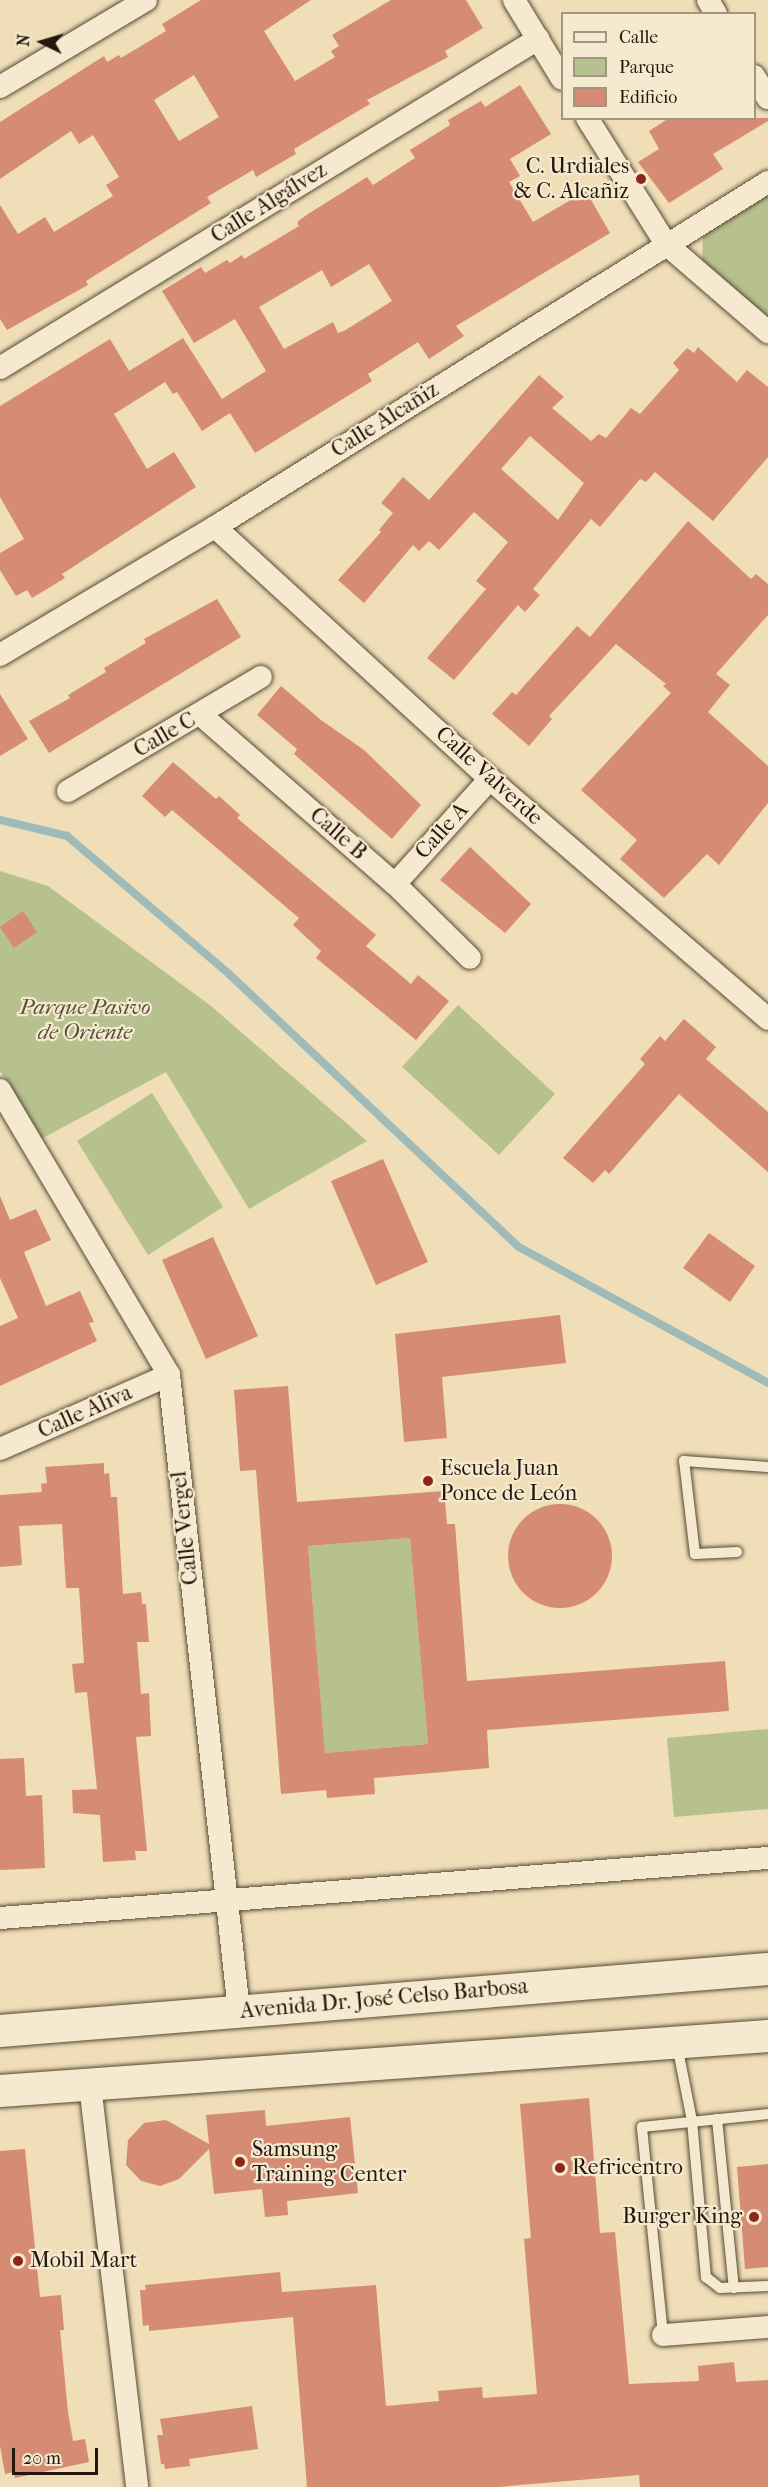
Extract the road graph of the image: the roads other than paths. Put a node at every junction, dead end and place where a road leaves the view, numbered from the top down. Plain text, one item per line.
1 (146, 0) edge
2 (514, 0) edge
3 (538, 39) junction
4 (561, 77) edge
5 (756, 79) edge
6 (0, 87) edge
7 (768, 98) edge
8 (588, 120) edge
9 (768, 182) edge
10 (666, 244) junction
11 (768, 333) edge
12 (0, 368) edge
13 (215, 527) junction
14 (0, 655) edge
15 (261, 677) dead end
16 (201, 715) junction
17 (490, 778) junction
18 (68, 791) dead end
19 (395, 884) junction
20 (470, 958) dead end
21 (768, 1019) edge
22 (0, 1090) edge
23 (169, 1375) junction
24 (0, 1449) edge
25 (768, 1467) edge
26 (737, 1552) dead end
27 (768, 1858) edge
28 (225, 1901) junction
29 (0, 1918) edge
30 (768, 1969) edge
31 (239, 2011) junction
32 (2, 2031) edge
33 (768, 2036) edge
34 (677, 2042) junction
35 (90, 2085) junction
36 (0, 2091) edge
37 (768, 2114) edge
38 (717, 2119) junction
39 (692, 2121) junction
40 (768, 2286) edge
41 (735, 2288) junction
42 (768, 2327) edge
43 (663, 2335) joint
44 (137, 2487) edge

1 - 6 street
2 - 3 street
3 - 4 street
3 - 12 street, Calle Algálvez
5 - 7 street
8 - 10 street
9 - 10 street, Calle Alcañiz
10 - 11 street
10 - 13 street, Calle Alcañiz
13 - 14 street, Calle Alcañiz
13 - 17 street, Calle Valverde
15 - 16 street, Calle C
16 - 18 street, Calle C
16 - 19 street, Calle B
17 - 19 street, Calle A
17 - 21 street, Calle Valverde
19 - 20 street, Calle B
22 - 23 street, Calle Vergel
23 - 24 street, Calle Aliva
23 - 28 street, Calle Vergel
25 - 26 lane
27 - 28 street
28 - 29 street
28 - 31 street, Calle Vergel
30 - 31 main road, Avenida Dr. José Celso Barbosa
31 - 32 main road, Avenida Dr. José Celso Barbosa
33 - 34 main road
34 - 35 main road
34 - 39 lane
35 - 36 main road
35 - 44 street
37 - 38 lane
38 - 39 lane
38 - 41 lane
39 - 41 lane
39 - 43 lane
40 - 41 lane
42 - 43 street

